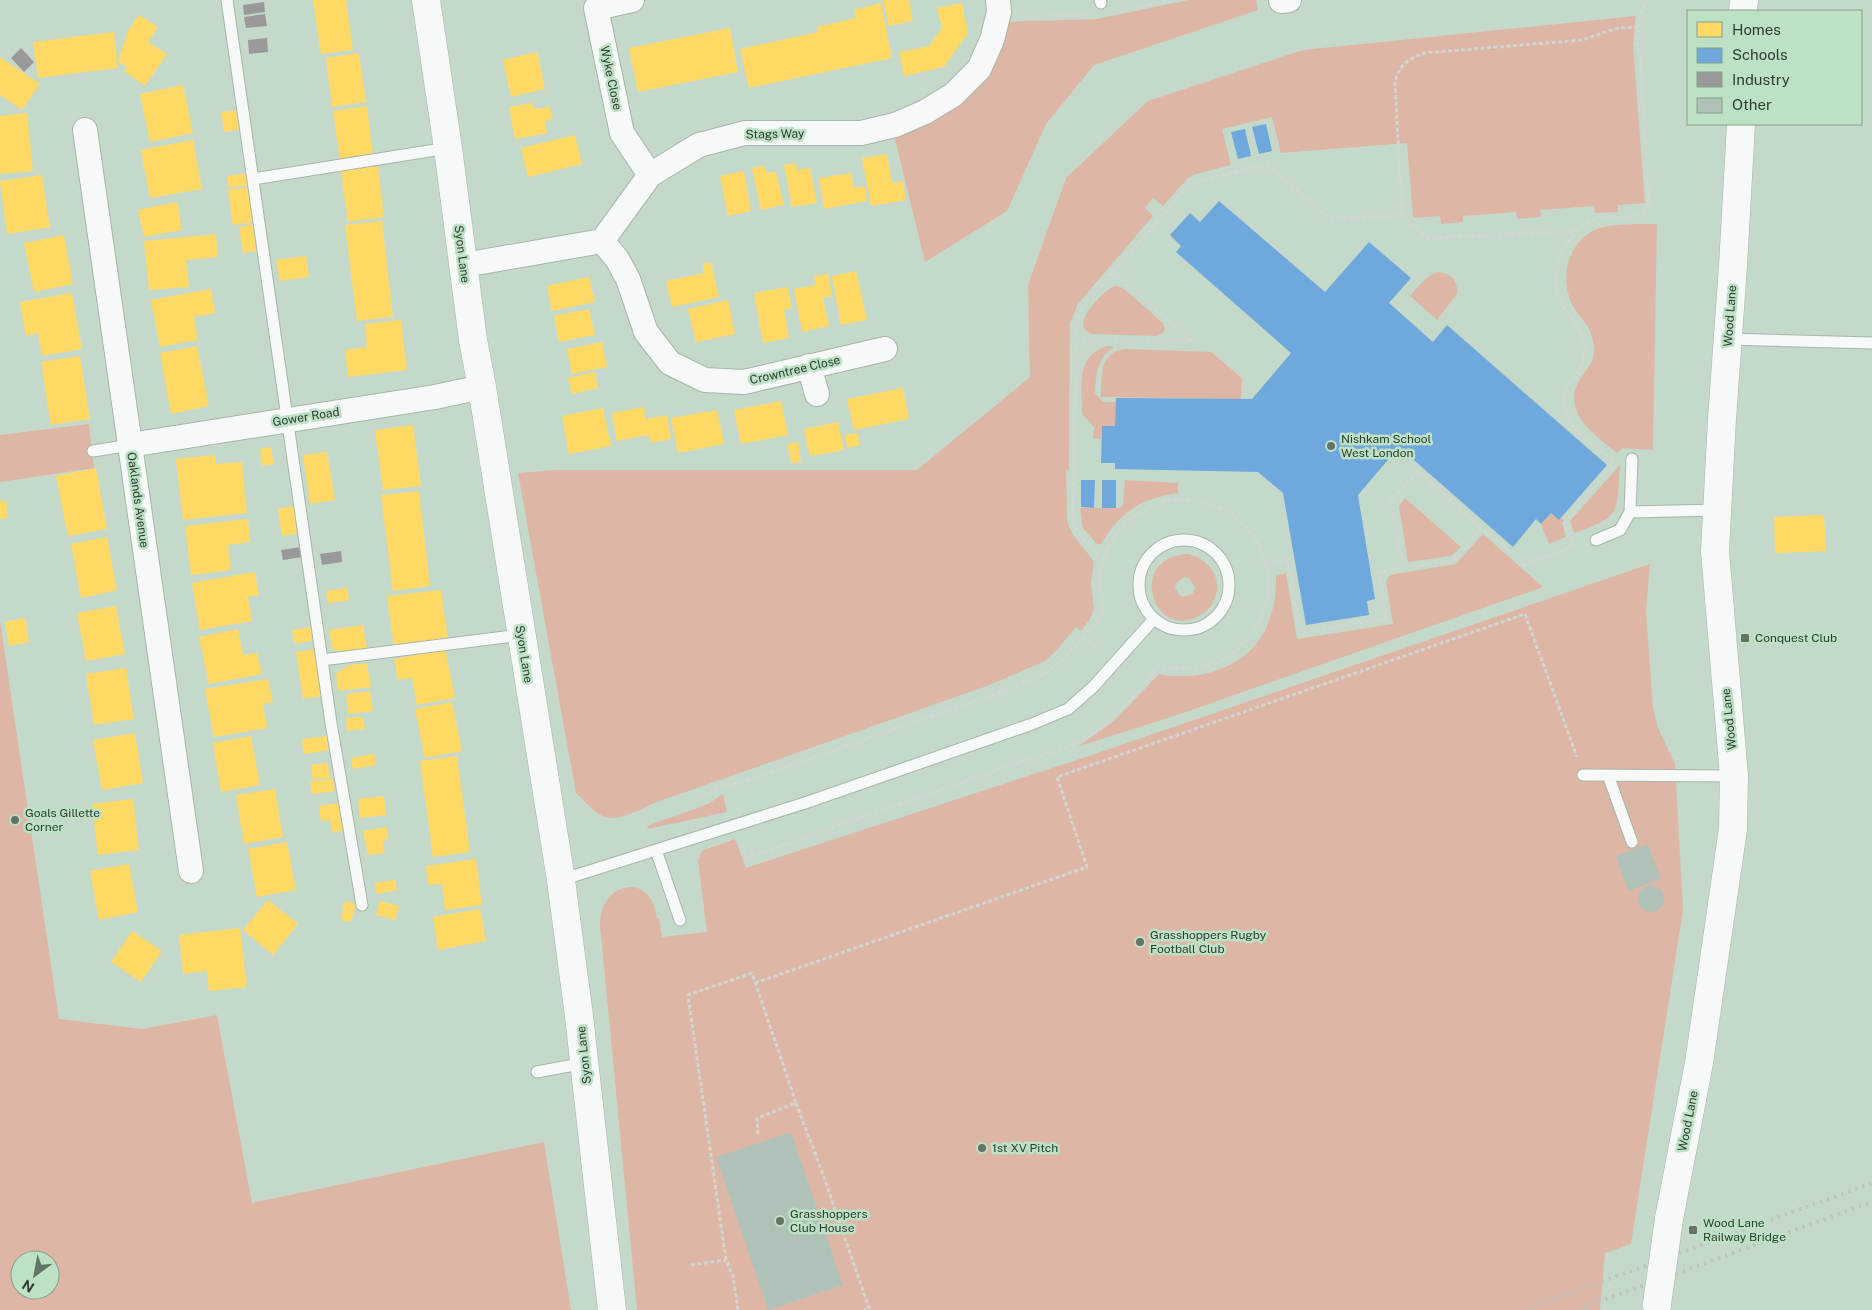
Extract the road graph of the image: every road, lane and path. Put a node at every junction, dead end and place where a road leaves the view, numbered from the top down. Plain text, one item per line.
1 (228, 0) edge
2 (426, 0) edge
3 (632, 0) edge
4 (998, 0) edge
5 (1648, 0) edge
6 (1638, 27) junction
7 (1741, 125) edge
8 (85, 130) dead end
9 (448, 148) junction
10 (650, 175) junction
11 (253, 179) junction
12 (1402, 216) junction
13 (1578, 231) junction
14 (602, 241) junction
15 (464, 265) junction
16 (1113, 272) junction
17 (1728, 339) junction
18 (1075, 341) junction
19 (1872, 343) edge
20 (885, 349) dead end
21 (809, 366) junction
22 (482, 387) junction
23 (817, 394) dead end
24 (287, 420) junction
25 (130, 445) junction
26 (93, 451) dead end
27 (1632, 459) dead end
28 (1717, 510) junction
29 (1630, 512) junction
30 (1482, 528) junction
31 (1596, 540) dead end
32 (1104, 559) junction
33 (1266, 563) junction
34 (1404, 568) junction
35 (1154, 619) junction
36 (521, 635) junction
37 (322, 660) junction
38 (1584, 775) joint
39 (1608, 775) junction
40 (1734, 776) junction
41 (697, 798) dead end
42 (734, 825) junction
43 (1632, 842) dead end
44 (656, 850) junction
45 (191, 871) dead end
46 (561, 880) junction
47 (362, 906) dead end
48 (680, 920) dead end
49 (755, 983) junction
50 (585, 1063) junction
51 (537, 1072) dead end
52 (796, 1103) junction
53 (758, 1136) dead end
54 (726, 1260) junction
55 (691, 1265) dead end
56 (1656, 1307) edge
57 (612, 1310) edge
58 (738, 1310) edge
59 (864, 1310) edge

1 - 11 lane
2 - 9 main road, Syon Lane
3 - 10 street, Wyke Close
4 - 10 street, Stags Way
5 - 6 path
6 - 12 path
6 - 13 path
7 - 17 main road, Wood Lane
8 - 25 street, Oaklands Avenue
9 - 11 lane
9 - 15 main road, Syon Lane
10 - 14 street, Stags Way
11 - 24 lane
12 - 13 path
12 - 16 path
13 - 30 path
14 - 15 street
14 - 21 street, Crowntree Close
15 - 22 main road, Syon Lane
16 - 18 path
16 - 18 path
17 - 19 lane
17 - 28 main road, Wood Lane
18 - 32 path
20 - 21 street, Crowntree Close
21 - 23 street
22 - 24 street, Gower Road
22 - 36 main road, Syon Lane
24 - 25 street, Gower Road
24 - 37 lane
25 - 26 lane
25 - 45 street, Oaklands Avenue
27 - 29 lane
28 - 29 lane
28 - 40 main road, Wood Lane
29 - 31 lane
30 - 34 path
30 - 34 path
32 - 33 path
32 - 41 path
33 - 34 path
33 - 42 path
35 - 35 lane
35 - 42 lane
36 - 37 lane
36 - 46 main road, Syon Lane
37 - 47 lane
38 - 39 lane
38 - 49 path
39 - 40 lane
39 - 43 lane
40 - 56 main road, Wood Lane, bridge
42 - 44 lane
44 - 46 lane
44 - 48 lane
46 - 50 main road, Syon Lane
49 - 52 path
49 - 54 path
50 - 51 lane
50 - 57 main road, Syon Lane
52 - 53 path
52 - 59 path
54 - 55 path
54 - 58 path

